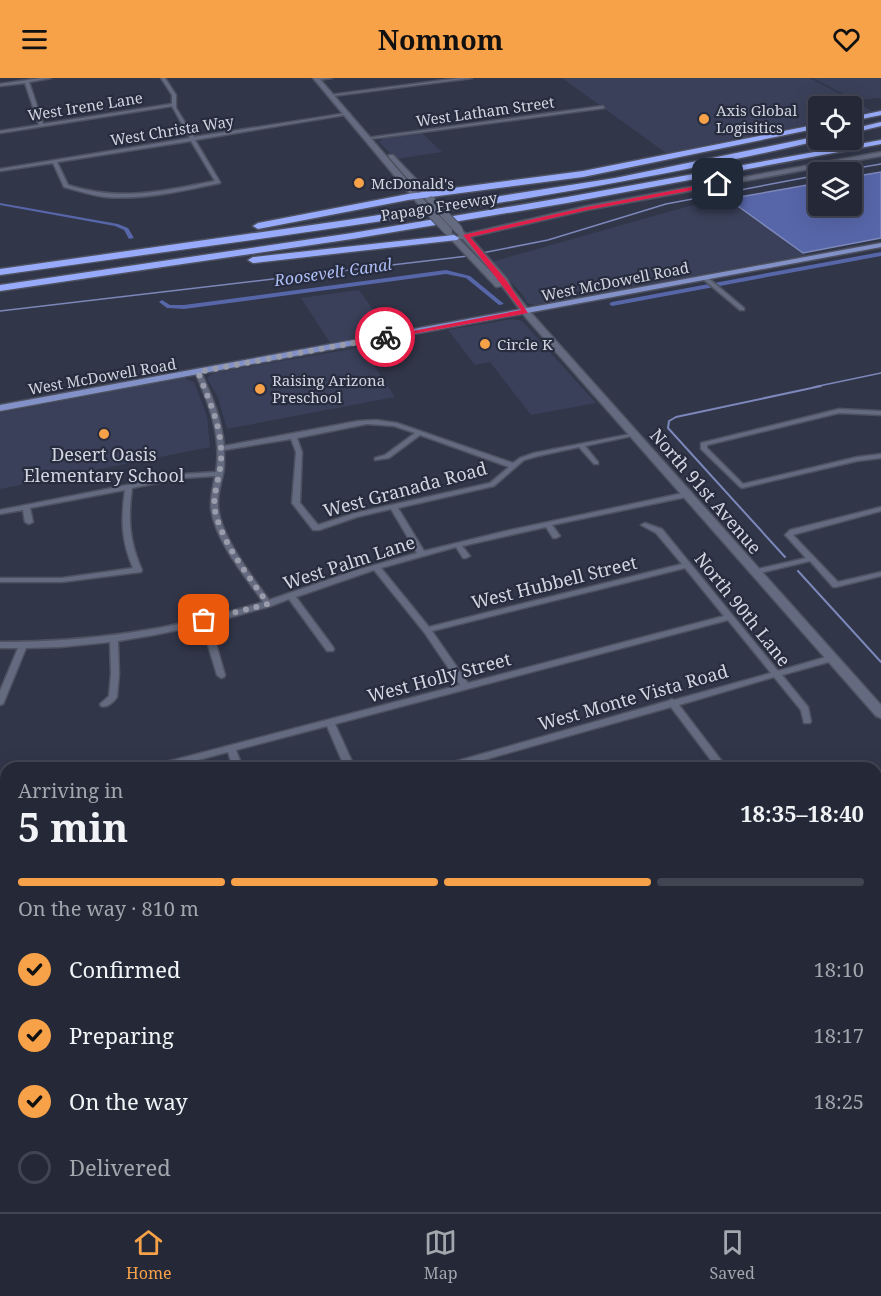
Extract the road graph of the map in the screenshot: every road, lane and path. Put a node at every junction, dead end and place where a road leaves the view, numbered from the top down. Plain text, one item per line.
1 (49, 78) edge
2 (164, 78) edge
3 (330, 78) edge
4 (470, 78) edge
5 (317, 79) edge
6 (442, 80) edge
7 (27, 81) junction
8 (0, 85) edge
9 (332, 96) junction
10 (173, 105) junction
11 (603, 107) dead end
12 (881, 113) edge
13 (348, 114) junction
14 (862, 117) edge
15 (881, 124) edge
16 (41, 125) junction
17 (808, 128) edge
18 (862, 129) edge
19 (0, 132) edge
20 (881, 134) edge
21 (369, 138) junction
22 (192, 139) junction
23 (808, 140) edge
24 (881, 142) edge
25 (881, 148) edge
26 (881, 154) edge
27 (54, 161) junction
28 (0, 170) edge
29 (618, 180) junction
30 (629, 188) junction
31 (423, 198) junction
32 (453, 233) junction
33 (465, 237) junction
34 (881, 245) edge
35 (0, 272) edge
36 (98, 274) junction
37 (710, 283) junction
38 (0, 288) edge
39 (508, 290) junction
40 (742, 309) dead end
41 (526, 312) junction
42 (198, 372) junction
43 (0, 408) edge
44 (881, 413) edge
45 (419, 433) junction
46 (634, 434) junction
47 (293, 436) junction
48 (581, 445) junction
49 (220, 449) junction
50 (881, 456) edge
51 (377, 459) dead end
52 (596, 463) dead end
53 (514, 466) junction
54 (220, 474) junction
55 (507, 474) junction
56 (518, 478) dead end
57 (129, 486) junction
58 (688, 494) junction
59 (393, 506) junction
60 (26, 507) junction
61 (881, 509) edge
62 (0, 512) edge
63 (29, 522) dead end
64 (548, 525) junction
65 (645, 525) dead end
66 (556, 537) dead end
67 (458, 545) junction
68 (422, 554) junction
69 (466, 556) dead end
70 (810, 560) junction
71 (688, 565) junction
72 (376, 567) junction
73 (756, 572) junction
74 (881, 574) edge
75 (0, 580) edge
76 (291, 596) junction
77 (268, 604) junction
78 (730, 617) junction
79 (204, 620) junction
80 (427, 630) junction
81 (114, 638) junction
82 (0, 645) edge
83 (23, 645) junction
84 (330, 649) dead end
85 (833, 658) junction
86 (775, 673) junction
87 (220, 675) dead end
88 (466, 687) junction
89 (0, 702) edge
90 (672, 702) junction
91 (104, 704) dead end
92 (881, 713) edge
93 (807, 721) dead end
94 (330, 722) junction
95 (231, 748) junction
96 (178, 762) edge
97 (236, 762) edge
98 (347, 762) edge
99 (464, 762) edge
100 (717, 762) edge

1 - 7 street
2 - 10 street
3 - 5 street
4 - 6 street
5 - 9 main road, North 91st Avenue
6 - 9 street
7 - 8 street
7 - 16 street
9 - 13 main road, North 91st Avenue
10 - 16 street, West Irene Lane
10 - 22 street
11 - 21 street, West Latham Street
12 - 14 highway
13 - 21 main road, North 91st Avenue
13 - 22 street, West Christa Way
15 - 18 highway
16 - 19 street, West Irene Lane
17 - 31 highway
20 - 29 highway, Papago Freeway
21 - 31 main road, North 91st Avenue
22 - 27 street, West Christa Way
22 - 27 street
23 - 29 highway
24 - 30 highway, Papago Freeway
25 - 30 highway
26 - 33 main road
27 - 28 street, West Christa Way
29 - 35 highway, Papago Freeway
30 - 36 highway, Papago Freeway
31 - 32 main road, North 91st Avenue, bridge
31 - 35 highway
32 - 33 main road, North 91st Avenue
32 - 36 highway
32 - 39 main road, North 91st Avenue
33 - 39 main road, North 91st Avenue
34 - 37 main road, West McDowell Road
36 - 38 highway, Papago Freeway
37 - 40 street
37 - 41 main road, West McDowell Road
39 - 41 main road, North 91st Avenue
41 - 42 main road, West McDowell Road
41 - 46 main road, North 91st Avenue
42 - 43 main road, West McDowell Road
42 - 49 street
44 - 50 street
45 - 47 street
45 - 51 street
45 - 53 street
46 - 48 street, West Granada Road
46 - 58 main road, North 91st Avenue
47 - 49 street
47 - 59 street, West Granada Road
48 - 52 street
48 - 53 street, West Granada Road
49 - 54 street
53 - 55 street, West Granada Road
54 - 57 street
54 - 77 street
55 - 56 street
55 - 59 street, West Granada Road
57 - 60 street
57 - 75 street
58 - 64 street, West Palm Lane
58 - 73 main road, North 91st Avenue
59 - 68 street
60 - 62 street
60 - 63 street
61 - 70 street
64 - 66 street
64 - 67 street, West Palm Lane
65 - 71 street, North 90th Lane
67 - 68 street, West Palm Lane
67 - 69 street
68 - 72 street, West Palm Lane
70 - 73 street
70 - 74 street
71 - 78 street, North 90th Lane
71 - 80 street, West Hubbell Street
72 - 76 street, West Palm Lane
72 - 80 street
73 - 85 main road, North 91st Avenue
76 - 77 street, West Palm Lane
76 - 84 street
77 - 79 street, West Palm Lane
78 - 86 street, North 90th Lane
78 - 88 street, West Holly Street
79 - 81 street, West Palm Lane
79 - 87 street
80 - 88 street
81 - 83 street, West Palm Lane
81 - 91 street
82 - 83 street, West Palm Lane
83 - 89 street
85 - 86 street, West Monte Vista Road
85 - 92 main road, North 91st Avenue
86 - 90 street, West Monte Vista Road
86 - 93 street, North 90th Lane
88 - 94 street, West Holly Street
90 - 99 street, West Monte Vista Road
90 - 100 street
94 - 95 street, West Holly Street
94 - 98 street
95 - 96 street, West Holly Street
95 - 97 street

